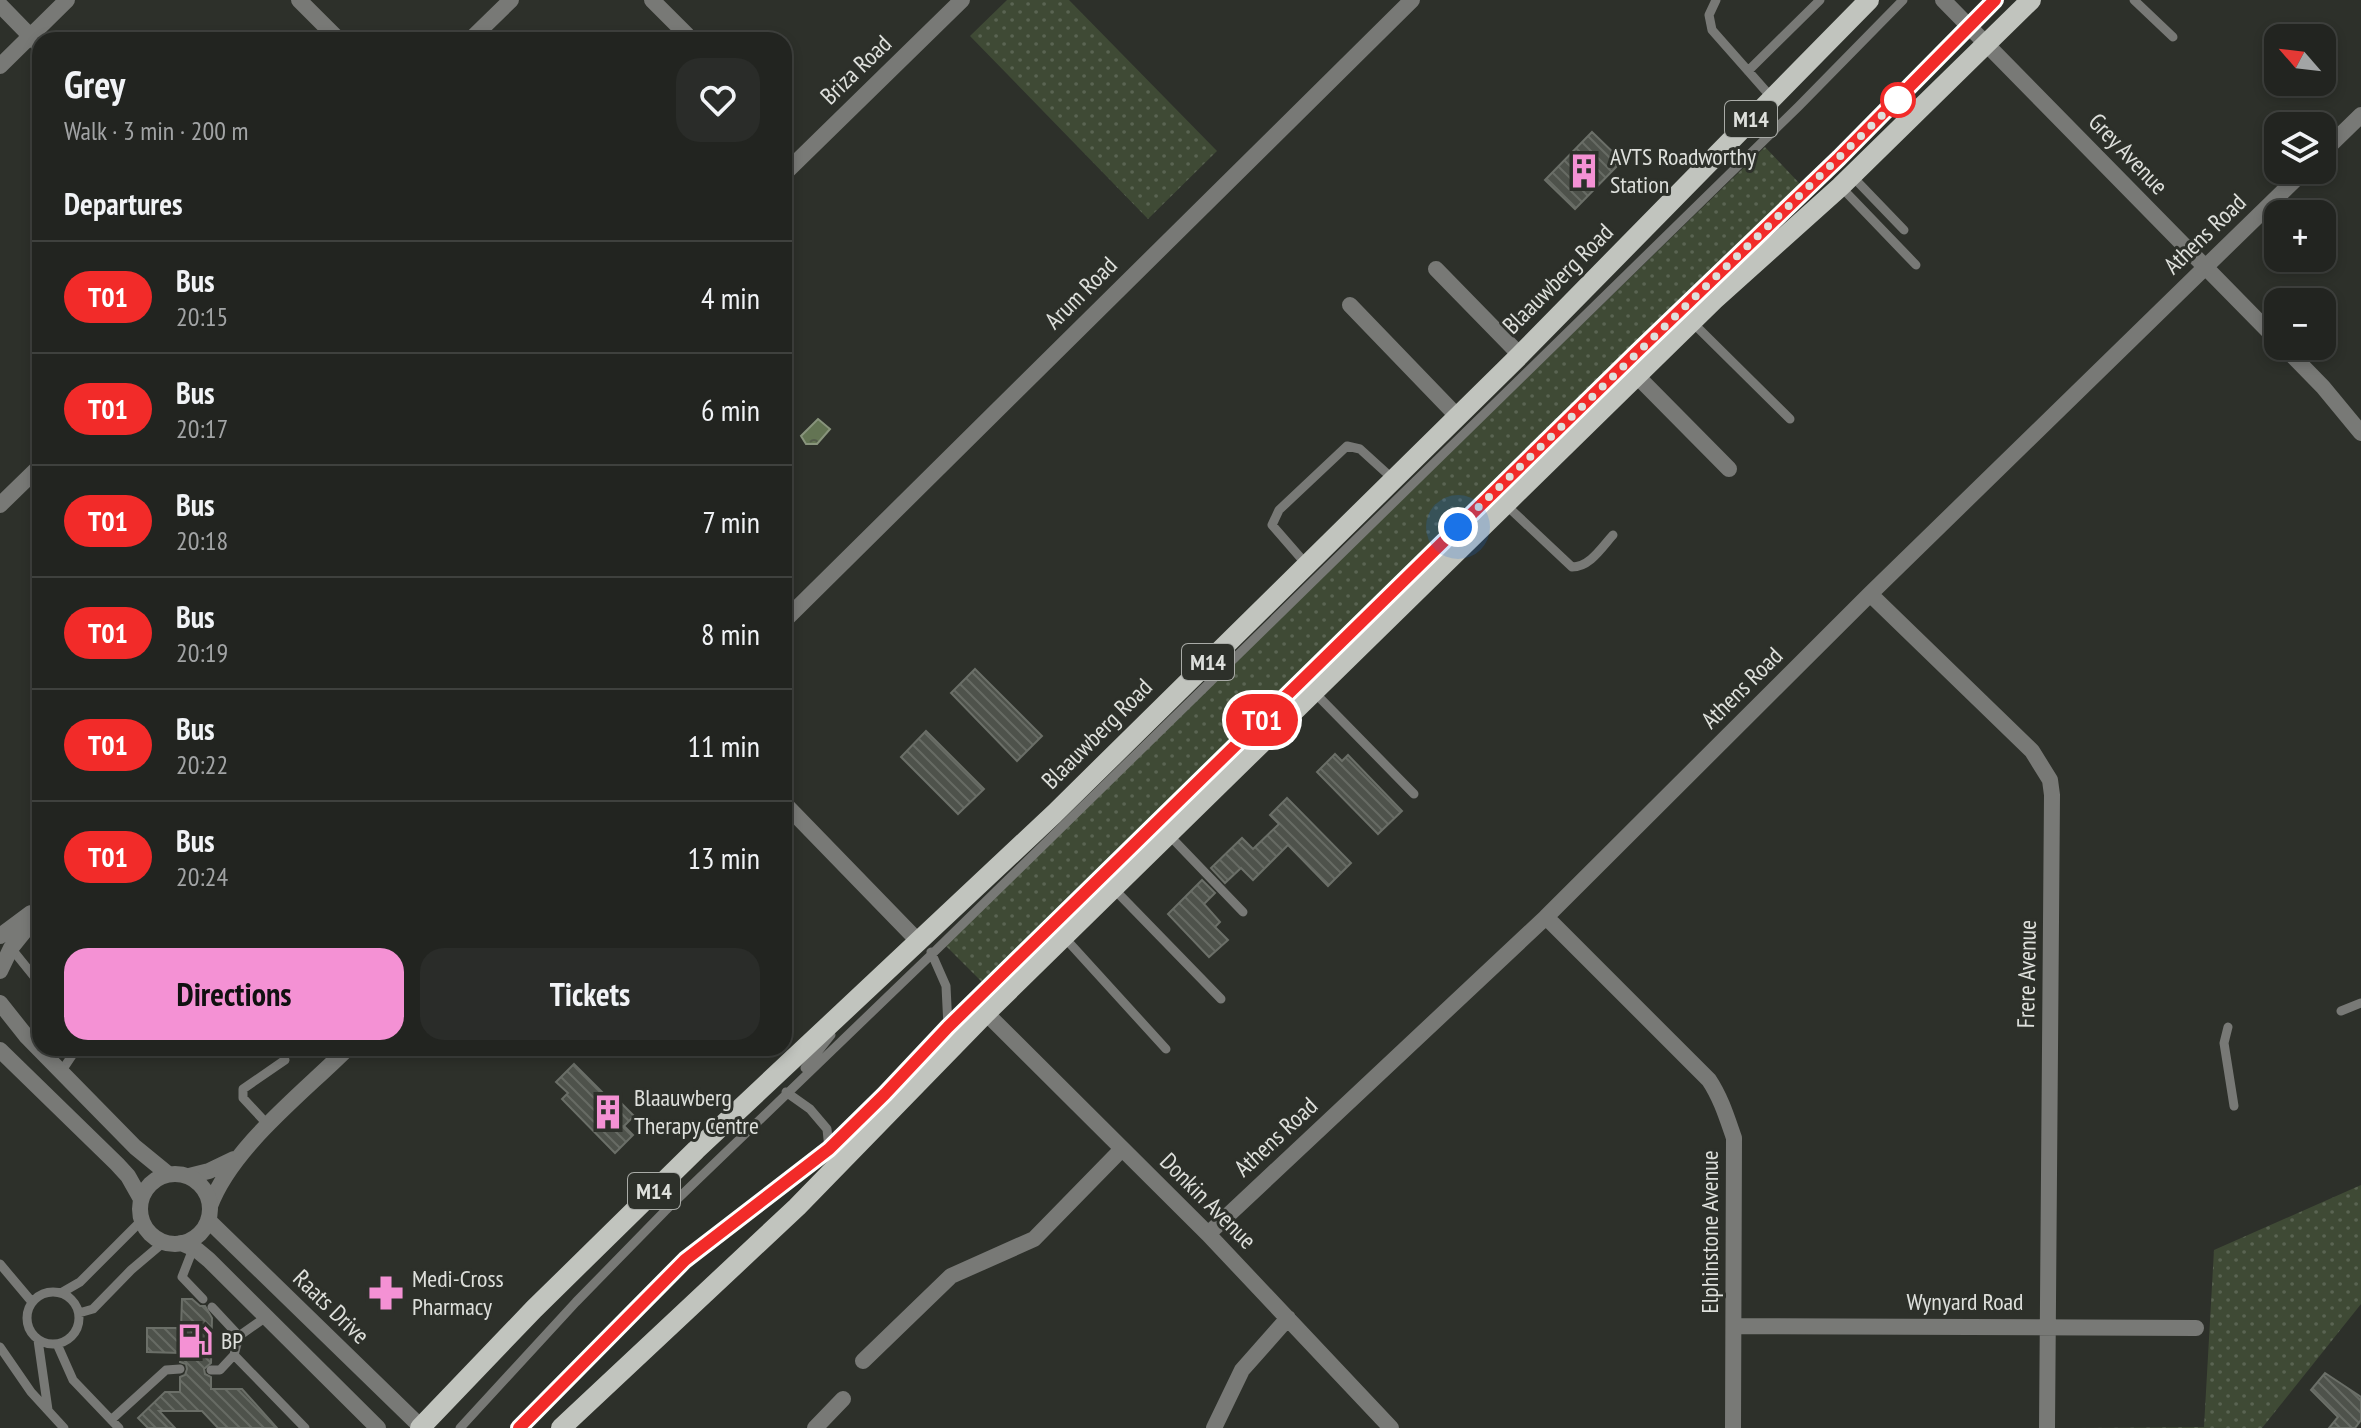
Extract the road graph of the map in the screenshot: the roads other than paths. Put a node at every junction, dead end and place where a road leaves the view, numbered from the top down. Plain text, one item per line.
1 (67, 0) edge
2 (299, 0) edge
3 (511, 0) edge
4 (652, 0) edge
5 (962, 0) edge
6 (1412, 0) edge
7 (1716, 0) edge
8 (1820, 0) edge
9 (1869, 0) edge
10 (1903, 0) edge
11 (1943, 0) edge
12 (1995, 0) edge
13 (2031, 0) edge
14 (2134, 0) edge
15 (0, 5) edge
16 (1970, 26) junction
17 (42, 32) edge
18 (331, 32) edge
19 (478, 32) edge
20 (684, 32) edge
21 (2173, 37) dead end
22 (32, 38) edge
23 (32, 43) edge
24 (1988, 45) junction
25 (0, 66) edge
26 (1748, 71) junction
27 (1772, 98) junction
28 (2361, 115) edge
29 (2336, 139) edge
30 (792, 166) edge
31 (1846, 181) junction
32 (2291, 184) edge
33 (1904, 230) dead end
34 (1916, 265) dead end
35 (2205, 268) junction
36 (1436, 269) dead end
37 (1350, 305) dead end
38 (1692, 322) junction
39 (2264, 327) edge
40 (1520, 355) junction
41 (2297, 360) edge
42 (1637, 376) junction
43 (1457, 416) junction
44 (1790, 419) dead end
45 (2361, 433) edge
46 (1729, 469) dead end
47 (32, 474) edge
48 (1393, 479) junction
49 (0, 505) edge
50 (1506, 505) junction
51 (1613, 535) dead end
52 (1306, 564) junction
53 (1870, 594) junction
54 (792, 613) edge
55 (1314, 692) junction
56 (1414, 794) dead end
57 (792, 811) edge
58 (1168, 834) junction
59 (1113, 888) junction
60 (1243, 912) dead end
61 (32, 917) edge
62 (1546, 917) junction
63 (1064, 937) junction
64 (5, 942) edge
65 (926, 948) junction
66 (0, 971) edge
67 (32, 974) edge
68 (860, 997) junction
69 (1221, 999) dead end
70 (0, 1003) edge
71 (2361, 1003) edge
72 (2341, 1011) dead end
73 (986, 1013) junction
74 (948, 1027) junction
75 (2228, 1027) dead end
76 (32, 1041) edge
77 (1166, 1049) dead end
78 (0, 1050) edge
79 (46, 1056) edge
80 (72, 1056) edge
81 (340, 1056) edge
82 (285, 1060) dead end
83 (940, 1062) junction
84 (61, 1072) junction
85 (786, 1092) junction
86 (2234, 1106) dead end
87 (269, 1126) junction
88 (829, 1149) junction
89 (1122, 1149) junction
90 (235, 1158) junction
91 (168, 1174) junction
92 (189, 1176) junction
93 (141, 1199) junction
94 (209, 1213) junction
95 (142, 1220) junction
96 (1208, 1234) junction
97 (180, 1245) junction
98 (0, 1264) edge
99 (61, 1293) junction
100 (203, 1299) dead end
101 (32, 1302) junction
102 (212, 1307) dead end
103 (79, 1313) junction
104 (266, 1317) junction
105 (1288, 1318) junction
106 (1734, 1326) junction
107 (2047, 1326) junction
108 (2196, 1328) dead end
109 (239, 1336) junction
110 (38, 1340) junction
111 (57, 1344) junction
112 (0, 1347) edge
113 (234, 1355) junction
114 (863, 1361) dead end
115 (180, 1369) dead end
116 (211, 1370) dead end
117 (843, 1399) dead end
118 (48, 1410) junction
119 (115, 1424) edge
120 (64, 1428) edge
121 (305, 1428) edge
122 (378, 1428) edge
123 (421, 1428) edge
124 (460, 1428) edge
125 (519, 1428) edge
126 (561, 1428) edge
127 (815, 1428) edge
128 (1214, 1428) edge
129 (1391, 1428) edge
130 (1733, 1428) edge
131 (2047, 1428) edge

1 - 17 street
2 - 18 street
3 - 19 street
4 - 20 street
5 - 30 street, Briza Road
6 - 54 street, Arum Road
7 - 26 lane
8 - 26 lane
9 - 27 main road, Blaauwberg Road / M14
10 - 65 lane
11 - 16 street, Grey Avenue
12 - 16 lane
13 - 24 main road
14 - 21 lane
15 - 22 street
16 - 24 street, Grey Avenue
16 - 74 lane
23 - 25 street
24 - 31 main road
24 - 35 street, Grey Avenue
26 - 27 lane
27 - 40 main road, Blaauwberg Road / M14
28 - 29 street
31 - 33 lane
31 - 34 lane
31 - 38 main road
32 - 35 street, Athens Road
35 - 39 street, Grey Avenue
35 - 53 street, Athens Road
36 - 40 street
37 - 43 street
38 - 42 main road
38 - 44 lane
40 - 43 main road, Blaauwberg Road / M14
41 - 45 street
42 - 46 street
42 - 50 main road
43 - 48 main road, Blaauwberg Road / M14
47 - 49 street
48 - 52 main road, Blaauwberg Road / M14
48 - 52 lane
50 - 51 lane
50 - 55 main road
52 - 65 main road, Blaauwberg Road / M14
53 - 62 street, Athens Road
53 - 107 street, Frere Avenue
55 - 56 lane
55 - 58 main road
57 - 65 street
58 - 59 main road
58 - 60 lane
59 - 63 main road
59 - 69 lane
61 - 64 street
62 - 96 street, Athens Road
62 - 106 street, Elphinstone Avenue
63 - 73 main road
63 - 77 lane
64 - 66 street
64 - 67 lane
65 - 68 main road, Blaauwberg Road / M14
65 - 74 lane
65 - 85 lane
68 - 85 lane
68 - 123 main road, Blaauwberg Road / M14
70 - 76 street
71 - 72 lane
73 - 83 main road
73 - 89 street, Donkin Avenue
74 - 88 lane
75 - 86 lane
78 - 93 street
79 - 84 street
80 - 84 lane
81 - 87 street
82 - 87 lane
83 - 88 lane
83 - 126 main road
84 - 91 street
85 - 88 lane
85 - 124 lane
87 - 90 street
88 - 125 lane
89 - 96 street, Donkin Avenue
89 - 114 street
90 - 92 street
90 - 94 street
91 - 92 street
91 - 93 street
92 - 94 street
93 - 95 street
94 - 97 street
94 - 123 street, Raats Drive
95 - 97 street
95 - 99 lane
96 - 105 street, Donkin Avenue
97 - 100 lane
97 - 103 lane
97 - 104 street
98 - 101 lane
99 - 101 lane
99 - 103 lane
101 - 110 lane
102 - 109 lane
103 - 111 lane
104 - 109 lane
104 - 122 street
105 - 128 street
105 - 129 street, Donkin Avenue
106 - 107 street, Wynyard Road
106 - 130 street, Elphinstone Avenue
107 - 108 street, Wynyard Road
107 - 131 street, Frere Avenue
109 - 113 lane
110 - 111 lane
110 - 118 lane
111 - 119 lane
112 - 118 lane
113 - 116 lane
113 - 121 lane
115 - 119 lane
117 - 127 street
118 - 120 lane

